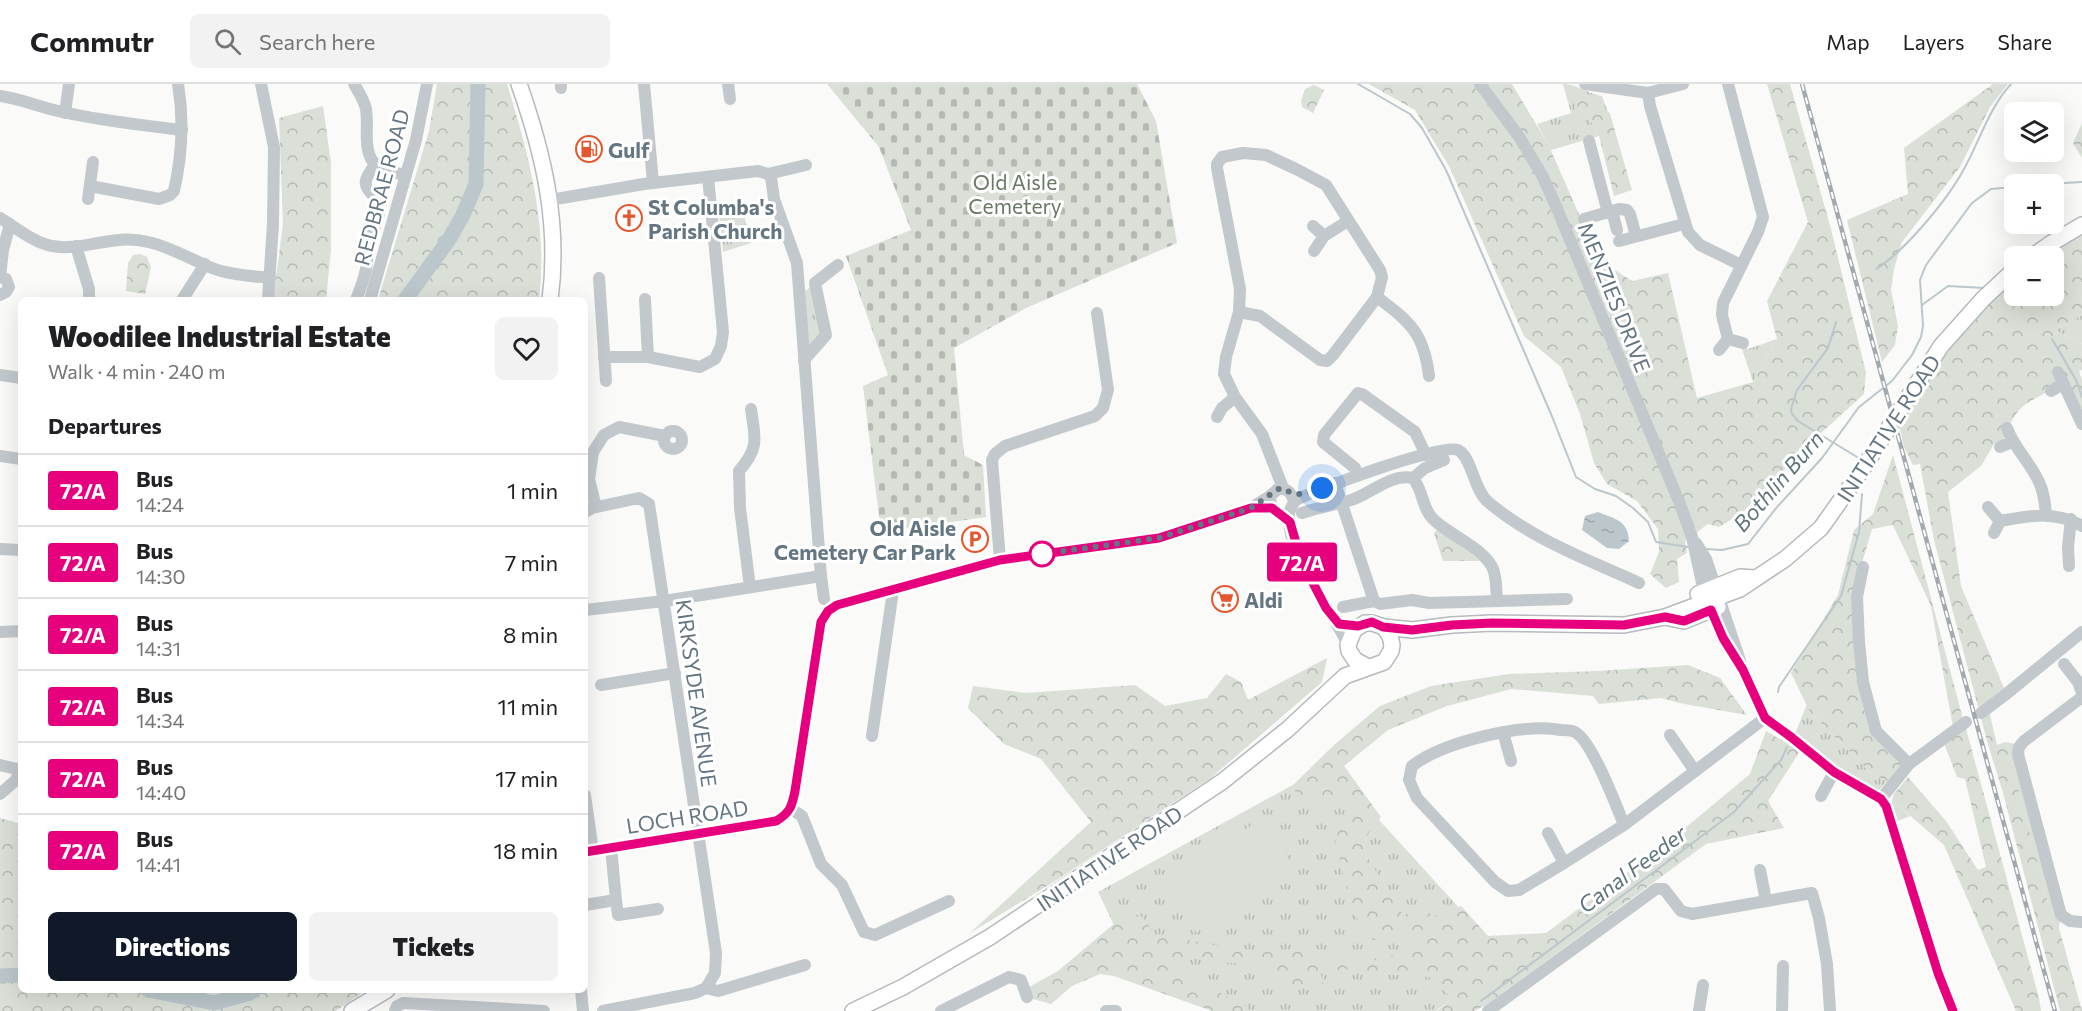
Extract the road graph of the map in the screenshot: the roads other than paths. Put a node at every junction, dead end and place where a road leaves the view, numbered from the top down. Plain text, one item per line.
1 (69, 84) edge
2 (178, 84) edge
3 (261, 84) edge
4 (354, 84) edge
5 (427, 84) edge
6 (519, 84) edge
7 (644, 84) edge
8 (728, 84) edge
9 (1480, 84) edge
10 (1585, 84) edge
11 (1683, 84) edge
12 (1728, 84) edge
13 (1648, 93) junction
14 (0, 96) edge
15 (730, 99) dead end
16 (65, 113) junction
17 (182, 130) junction
18 (1589, 141) dead end
19 (93, 162) dead end
20 (376, 164) junction
21 (806, 165) dead end
22 (768, 174) junction
23 (406, 175) junction
24 (708, 177) junction
25 (653, 182) junction
26 (90, 186) junction
27 (88, 199) dead end
28 (550, 201) junction
29 (1610, 212) junction
30 (1584, 219) dead end
31 (5, 221) edge
32 (1348, 221) junction
33 (1684, 224) junction
34 (2082, 225) edge
35 (1313, 226) dead end
36 (1324, 236) junction
37 (1636, 236) junction
38 (76, 246) junction
39 (2047, 246) edge
40 (1314, 251) dead end
41 (205, 264) junction
42 (838, 265) dead end
43 (1741, 265) junction
44 (0, 277) edge
45 (270, 278) junction
46 (599, 278) dead end
47 (2004, 278) edge
48 (0, 295) edge
49 (89, 297) edge
50 (184, 297) edge
51 (268, 297) edge
52 (357, 297) edge
53 (371, 297) edge
54 (550, 297) edge
55 (1377, 297) junction
56 (645, 299) dead end
57 (1239, 312) junction
58 (1097, 313) dead end
59 (1728, 339) junction
60 (1743, 343) dead end
61 (1719, 350) dead end
62 (604, 357) junction
63 (648, 357) junction
64 (804, 360) junction
65 (1426, 371) dead end
66 (2058, 372) dead end
67 (0, 375) edge
68 (18, 378) edge
69 (606, 381) dead end
70 (2063, 384) junction
71 (2051, 391) dead end
72 (1235, 397) junction
73 (751, 409) dead end
74 (1217, 417) dead end
75 (2082, 424) edge
76 (2007, 428) dead end
77 (664, 436) dead end
78 (1426, 454) junction
79 (0, 456) edge
80 (18, 459) edge
81 (1444, 460) dead end
82 (1357, 476) junction
83 (1413, 478) junction
84 (1335, 483) junction
85 (1282, 502) junction
86 (1341, 502) junction
87 (1988, 507) dead end
88 (591, 509) edge
89 (1302, 513) dead end
90 (2046, 514) junction
91 (2000, 521) junction
92 (2077, 523) edge
93 (1994, 533) dead end
94 (0, 549) edge
95 (18, 550) edge
96 (1000, 560) junction
97 (2070, 566) dead end
98 (1863, 567) dead end
99 (821, 576) junction
100 (1639, 583) dead end
101 (750, 587) junction
102 (893, 591) junction
103 (1713, 598) junction
104 (1567, 599) dead end
105 (664, 601) junction
106 (1374, 601) junction
107 (1497, 601) junction
108 (826, 605) junction
109 (1343, 607) dead end
110 (588, 610) edge
111 (1339, 624) junction
112 (1358, 626) junction
113 (1383, 627) junction
114 (1412, 630) junction
115 (18, 631) edge
116 (0, 632) edge
117 (2082, 632) edge
118 (1392, 645) junction
119 (1350, 651) junction
120 (2064, 664) dead end
121 (1368, 667) junction
122 (675, 673) junction
123 (1345, 676) junction
124 (601, 685) dead end
125 (2082, 695) edge
126 (1981, 713) dead end
127 (1765, 718) junction
128 (1966, 722) dead end
129 (1503, 732) junction
130 (1670, 735) dead end
131 (872, 736) dead end
132 (1511, 761) dead end
133 (1909, 764) junction
134 (0, 765) edge
135 (18, 770) edge
136 (1695, 771) junction
137 (1834, 772) junction
138 (18, 775) edge
139 (0, 794) edge
140 (1820, 796) dead end
141 (1881, 799) junction
142 (791, 809) junction
143 (1624, 825) junction
144 (1548, 833) dead end
145 (698, 834) junction
146 (610, 848) junction
147 (589, 851) edge
148 (1564, 863) junction
149 (1760, 870) dead end
150 (616, 900) junction
151 (949, 901) dead end
152 (1766, 901) junction
153 (588, 904) edge
154 (658, 909) dead end
155 (2082, 922) edge
156 (805, 965) dead end
157 (1783, 966) dead end
158 (1703, 985) dead end
159 (706, 988) junction
160 (382, 993) edge
161 (581, 993) edge
162 (1028, 998) dead end
163 (399, 1007) edge
164 (352, 1011) edge
165 (544, 1011) edge
166 (584, 1011) edge
167 (603, 1011) edge
168 (853, 1011) edge
169 (941, 1011) edge
170 (1106, 1011) edge
171 (1116, 1011) edge
172 (1488, 1011) edge
173 (1699, 1011) edge
174 (1782, 1011) edge
175 (1830, 1011) edge
176 (1953, 1011) edge

1 - 16 street
2 - 17 street
3 - 45 street
4 - 20 street
5 - 23 street, REDBRAE ROAD
6 - 28 main road
7 - 25 street
8 - 15 street
9 - 103 street, MENZIES DRIVE
10 - 13 street
11 - 13 street
12 - 43 street
13 - 33 street
14 - 16 street
16 - 17 street
17 - 26 street
18 - 29 street
19 - 26 street
20 - 23 street
20 - 52 street
21 - 22 street
22 - 24 street
22 - 64 street
23 - 53 street, REDBRAE ROAD
24 - 25 street
24 - 63 street
25 - 28 street
26 - 27 street
28 - 54 main road
29 - 30 street
29 - 37 street
29 - 37 street
31 - 38 street
31 - 44 street
32 - 36 street
32 - 55 street
32 - 57 street
33 - 37 street
33 - 43 street
34 - 39 main road
35 - 36 street
36 - 40 street
38 - 41 street
38 - 49 street
41 - 45 street
41 - 50 street
42 - 64 street
43 - 59 street
44 - 48 street
45 - 51 street
46 - 62 street
47 - 103 main road, INITIATIVE ROAD
55 - 57 street
55 - 65 street
56 - 63 street
57 - 72 street
58 - 96 street
59 - 60 street
59 - 61 street
62 - 63 street
62 - 69 street
64 - 99 street
66 - 70 street
67 - 68 street
70 - 71 street
70 - 75 street
72 - 74 street
72 - 85 street
73 - 101 street
76 - 90 street
77 - 88 street
78 - 82 street
78 - 82 street
78 - 100 street
79 - 80 street
81 - 83 street
82 - 84 street
83 - 86 street
83 - 107 street
84 - 85 street
84 - 86 street
85 - 96 street
85 - 111 street
86 - 89 street
86 - 106 street
87 - 91 street
88 - 105 street, KIRKSYDE AVENUE
90 - 91 street
90 - 92 street
91 - 93 street
92 - 97 street
94 - 95 street
96 - 102 street
98 - 133 street
99 - 101 street
99 - 108 street
101 - 105 street
102 - 108 street
102 - 131 street
103 - 114 main road, INITIATIVE ROAD
103 - 127 street, MENZIES DRIVE
104 - 107 street
105 - 110 street
105 - 122 street, KIRKSYDE AVENUE
106 - 107 street
106 - 109 street
108 - 142 street
111 - 112 street
111 - 119 street
112 - 113 main road
112 - 119 main road
113 - 114 main road, INITIATIVE ROAD
113 - 118 main road
114 - 118 main road
115 - 116 street
117 - 126 street
118 - 121 main road
119 - 121 main road
119 - 123 main road
120 - 125 street
121 - 123 main road
122 - 124 street
122 - 145 street, KIRKSYDE AVENUE
123 - 168 main road, INITIATIVE ROAD
125 - 155 street
127 - 136 street
127 - 137 street
128 - 133 street
129 - 132 street
129 - 143 street
129 - 148 street
130 - 136 street
133 - 141 street
134 - 135 street
136 - 143 street
137 - 140 street
137 - 141 street
138 - 139 street
141 - 176 street
142 - 145 street, LOCH ROAD
142 - 151 street
143 - 148 street
144 - 148 street
145 - 146 street, LOCH ROAD
145 - 159 street, KIRKSYDE AVENUE
146 - 147 street, LOCH ROAD
146 - 150 street
149 - 152 street
150 - 153 street
150 - 154 street
152 - 172 street
152 - 175 street
156 - 159 street
157 - 174 street
158 - 173 street
159 - 167 street
160 - 164 main road
161 - 166 street
162 - 169 street
163 - 165 street
170 - 171 street

